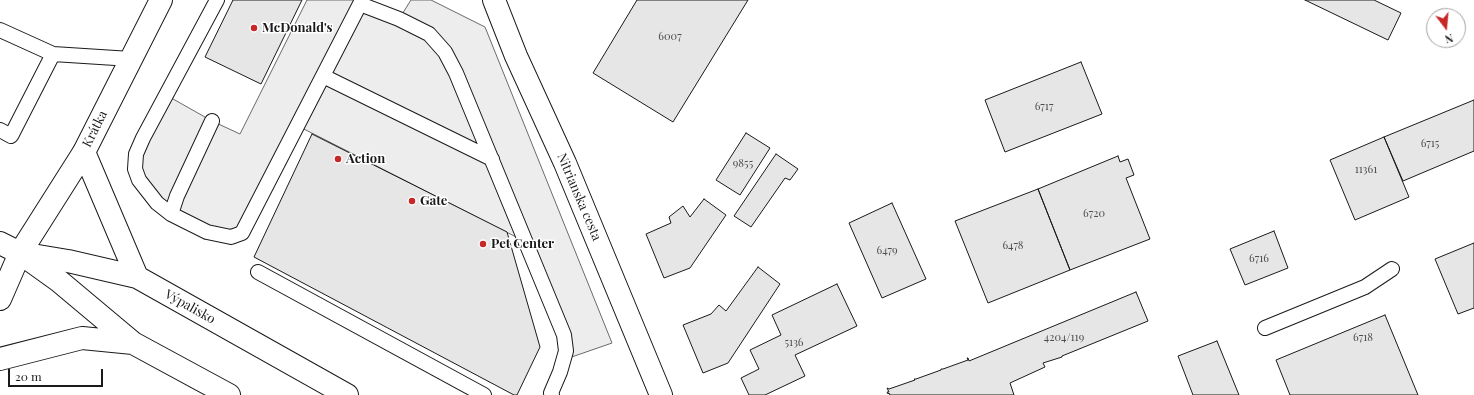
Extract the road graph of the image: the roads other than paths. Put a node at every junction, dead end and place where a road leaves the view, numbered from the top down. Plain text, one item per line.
1 (161, 0) edge
2 (217, 0) edge
3 (494, 0) edge
4 (361, 2) edge
5 (0, 30) edge
6 (53, 54) junction
7 (131, 59) junction
8 (323, 76) junction
9 (212, 121) dead end
10 (0, 130) edge
11 (84, 152) junction
12 (492, 159) junction
13 (171, 214) junction
14 (0, 243) edge
15 (20, 253) junction
16 (1392, 269) dead end
17 (258, 272) dead end
18 (137, 277) junction
19 (0, 299) edge
20 (1265, 328) dead end
21 (133, 343) junction
22 (0, 359) edge
23 (229, 395) edge
24 (347, 395) edge
25 (484, 395) edge
26 (552, 395) edge
27 (661, 395) edge

1 - 7 main road, Krátka
2 - 13 lane
3 - 27 main road, Nitrianska cesta
4 - 8 lane
4 - 12 lane
5 - 6 lane
6 - 7 lane
6 - 10 lane
7 - 11 main road, Krátka
8 - 12 lane
8 - 13 lane
9 - 13 lane
11 - 15 main road, Krátka
11 - 18 main road
12 - 26 lane
14 - 15 main road, Výpalisko
15 - 18 main road, Výpalisko
15 - 19 main road, Krátka
15 - 21 main road, Výpalisko
16 - 20 lane
17 - 25 lane
18 - 24 main road, Výpalisko
21 - 22 main road
21 - 23 main road, Výpalisko

